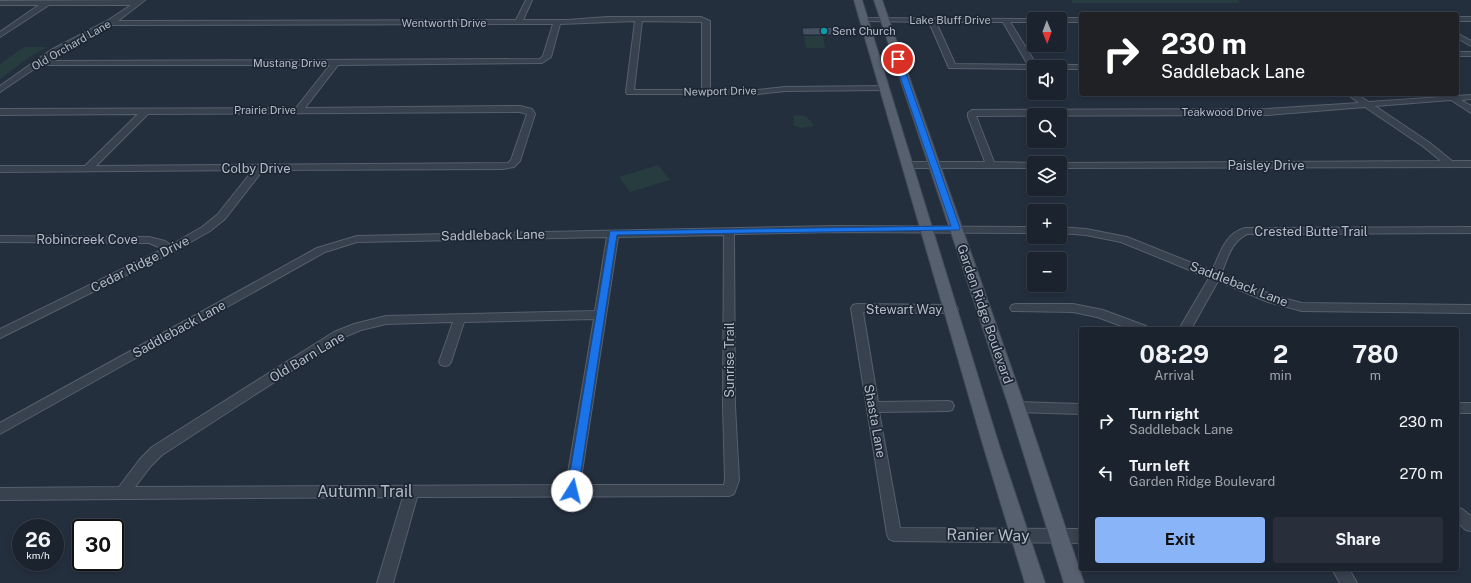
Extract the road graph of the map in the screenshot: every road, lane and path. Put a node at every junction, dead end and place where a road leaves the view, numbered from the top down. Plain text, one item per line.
1 (529, 0) edge
2 (858, 0) edge
3 (878, 0) edge
4 (140, 1) edge
5 (0, 3) edge
6 (48, 3) junction
7 (639, 19) junction
8 (1459, 19) edge
9 (1471, 19) edge
10 (866, 20) junction
11 (932, 20) junction
12 (1005, 20) junction
13 (1027, 20) edge
14 (1067, 20) edge
15 (1079, 20) edge
16 (884, 21) junction
17 (110, 22) junction
18 (520, 22) junction
19 (557, 22) junction
20 (1, 34) edge
21 (1459, 35) edge
22 (1471, 44) edge
23 (1459, 54) edge
24 (1471, 54) edge
25 (1029, 60) edge
26 (37, 63) junction
27 (335, 63) junction
28 (1027, 67) edge
29 (1067, 67) edge
30 (1079, 67) edge
31 (884, 88) junction
32 (0, 90) edge
33 (706, 92) junction
34 (1354, 96) edge
35 (1471, 97) edge
36 (1453, 98) junction
37 (1368, 105) junction
38 (299, 110) junction
39 (1471, 110) edge
40 (146, 111) junction
41 (0, 112) edge
42 (892, 114) junction
43 (916, 114) junction
44 (511, 164) joint
45 (1450, 164) junction
46 (1471, 164) edge
47 (908, 165) junction
48 (934, 165) junction
49 (991, 165) junction
50 (1027, 165) edge
51 (1067, 165) edge
52 (88, 168) junction
53 (260, 168) junction
54 (0, 169) edge
55 (927, 228) junction
56 (956, 228) junction
57 (729, 230) junction
58 (1027, 230) edge
59 (1471, 230) edge
60 (1067, 231) edge
61 (613, 232) junction
62 (0, 239) edge
63 (171, 249) junction
64 (1215, 276) junction
65 (857, 308) joint
66 (1016, 308) dead end
67 (952, 309) junction
68 (1471, 309) edge
69 (601, 315) junction
70 (460, 318) junction
71 (1137, 327) edge
72 (1186, 327) edge
73 (1, 333) edge
74 (445, 362) dead end
75 (948, 406) dead end
76 (872, 407) junction
77 (1017, 407) junction
78 (1079, 408) edge
79 (1459, 408) edge
80 (1471, 408) edge
81 (0, 429) edge
82 (729, 490) joint
83 (412, 491) junction
84 (572, 491) junction
85 (123, 493) junction
86 (0, 494) edge
87 (1459, 515) edge
88 (1471, 526) edge
89 (894, 534) joint
90 (1020, 535) junction
91 (1058, 536) junction
92 (1079, 536) edge
93 (1341, 571) edge
94 (385, 583) edge
95 (1035, 583) edge
96 (1074, 583) edge
97 (1348, 583) edge

1 - 18 street
2 - 10 main road
3 - 16 main road, Garden Ridge Boulevard
4 - 6 street
4 - 17 street, Old Orchard Lane
5 - 6 street
6 - 20 street
7 - 19 street, Wentworth Drive
7 - 33 street, Wentworth Drive
7 - 33 street, Newport Drive
8 - 9 street
10 - 16 street, Lake Bluff Drive
10 - 31 main road
11 - 12 street, Lake Bluff Drive
11 - 16 street, Lake Bluff Drive
11 - 28 street
12 - 13 street, Lake Bluff Drive
12 - 25 street
14 - 15 street
16 - 43 main road, Garden Ridge Boulevard
17 - 18 street, Wentworth Drive
17 - 26 street, Old Orchard Lane
18 - 19 street, Wentworth Drive
19 - 27 street, Mustang Drive
21 - 22 street
23 - 24 street
26 - 27 street, Mustang Drive
26 - 32 street, Old Orchard Lane
27 - 38 street
29 - 30 street
31 - 33 street, Newport Drive
31 - 42 main road
34 - 37 street
35 - 36 street, Teakwood Drive
36 - 37 street, Teakwood Drive
36 - 39 street
37 - 45 street
37 - 49 street, Teakwood Drive
38 - 40 street, Prairie Drive
38 - 44 street, Prairie Drive
40 - 41 street, Prairie Drive
40 - 52 street
42 - 43 main road
42 - 47 main road
43 - 48 main road, Garden Ridge Boulevard
44 - 53 street, Colby Drive
45 - 46 street, Paisley Drive
45 - 51 street, Paisley Drive
47 - 48 street
47 - 55 main road
48 - 49 street
48 - 56 main road, Garden Ridge Boulevard
49 - 50 street
52 - 53 street, Colby Drive
52 - 54 street, Colby Drive
53 - 63 street, Cedar Ridge Drive
55 - 56 street, Saddleback Lane
55 - 57 street, Saddleback Lane
55 - 67 main road
56 - 58 street, Saddleback Lane
56 - 77 main road, Garden Ridge Boulevard
57 - 61 street, Saddleback Lane
57 - 82 street, Sunrise Trail
59 - 64 street, Crested Butte Trail
60 - 64 street, Saddleback Lane
61 - 69 street
61 - 81 street, Saddleback Lane
62 - 63 street, Robincreek Cove
63 - 73 street, Cedar Ridge Drive
64 - 68 street, Saddleback Lane
64 - 72 street, Crested Butte Trail
65 - 67 street, Stewart Way
65 - 76 street, Shasta Lane
66 - 71 street
67 - 90 main road
69 - 70 street, Old Barn Lane
69 - 84 street
70 - 74 street
70 - 85 street, Old Barn Lane
75 - 76 street
76 - 89 street, Shasta Lane
77 - 78 street
77 - 91 main road, Garden Ridge Boulevard
79 - 80 street
82 - 84 street, Autumn Trail
83 - 84 street, Autumn Trail
83 - 85 street, Autumn Trail
83 - 94 street
85 - 86 street, Autumn Trail
87 - 88 street
89 - 90 street, Ranier Way
90 - 91 street, Ranier Way
90 - 95 main road
91 - 92 street, Ranier Way
91 - 96 main road, Garden Ridge Boulevard
93 - 97 street

